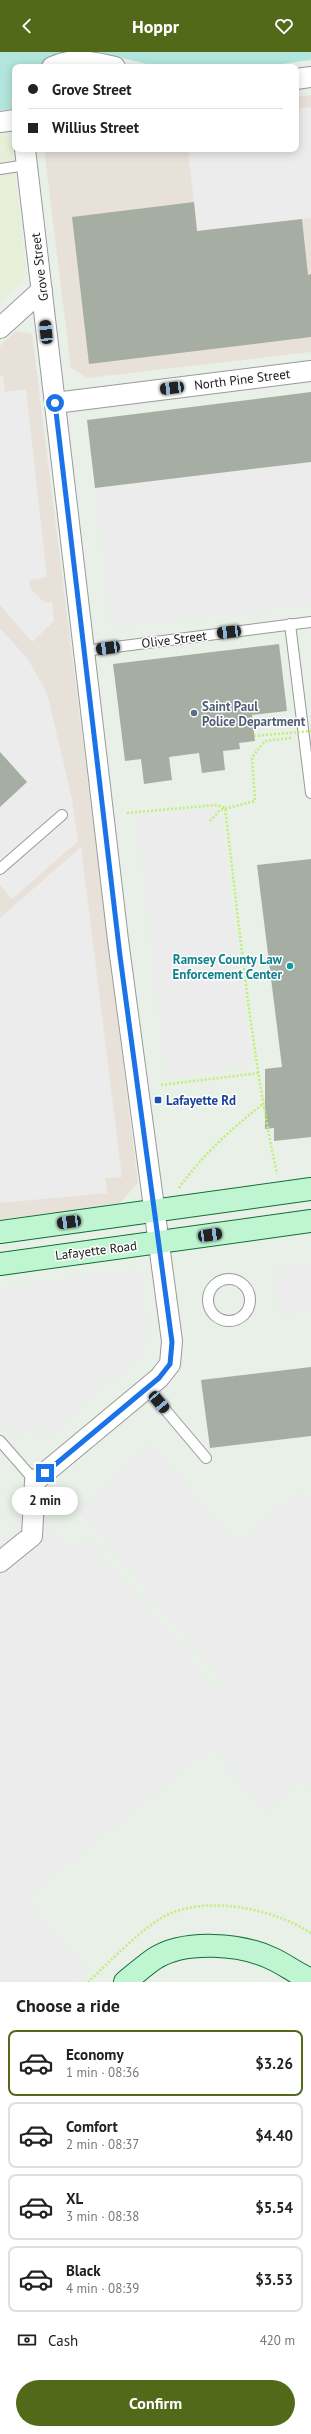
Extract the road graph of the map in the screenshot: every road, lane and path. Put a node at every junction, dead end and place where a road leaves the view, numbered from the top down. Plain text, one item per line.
1 (59, 64) edge
2 (99, 64) edge
3 (311, 77) edge
4 (299, 79) edge
5 (12, 120) edge
6 (0, 122) edge
7 (26, 157) edge
8 (0, 169) edge
9 (42, 290) junction
10 (0, 328) edge
11 (311, 371) edge
12 (55, 403) junction
13 (311, 622) edge
14 (290, 624) junction
15 (84, 651) junction
16 (308, 734) edge
17 (254, 736) dead end
18 (311, 793) edge
19 (225, 808) junction
20 (127, 813) dead end
21 (62, 815) dead end
22 (210, 821) dead end
23 (0, 869) edge
24 (258, 1073) junction
25 (161, 1085) dead end
26 (263, 1104) junction
27 (278, 1180) dead end
28 (311, 1189) edge
29 (175, 1193) dead end
30 (153, 1211) junction
31 (311, 1221) edge
32 (0, 1232) edge
33 (157, 1242) junction
34 (0, 1264) edge
35 (250, 1296) joint
36 (147, 1388) junction
37 (0, 1441) edge
38 (206, 1458) dead end
39 (35, 1481) junction
40 (0, 1562) edge
41 (304, 1979) edge
42 (125, 1982) edge

1 - 2 street
3 - 4 street
5 - 6 street
7 - 8 lane
7 - 9 street, Grove Street
9 - 10 street
9 - 12 street, Grove Street
11 - 12 street, North Pine Street
12 - 15 street, Grove Street
13 - 14 lane, Olive Street
14 - 15 lane, Olive Street
14 - 16 lane
15 - 30 street, Grove Street
16 - 17 path, bridge
16 - 18 lane
16 - 19 path
19 - 20 path
19 - 22 path
19 - 24 path
21 - 23 lane
24 - 25 path
24 - 26 path
26 - 27 path
26 - 29 path
28 - 30 main road
30 - 32 main road
30 - 33 street, Grove Street
31 - 33 main road, Lafayette Road
33 - 34 main road, Lafayette Road
33 - 36 street, Grove Street
35 - 35 lane
36 - 38 lane
36 - 39 street, Grove Street
37 - 39 lane
39 - 40 street
41 - 42 main road

